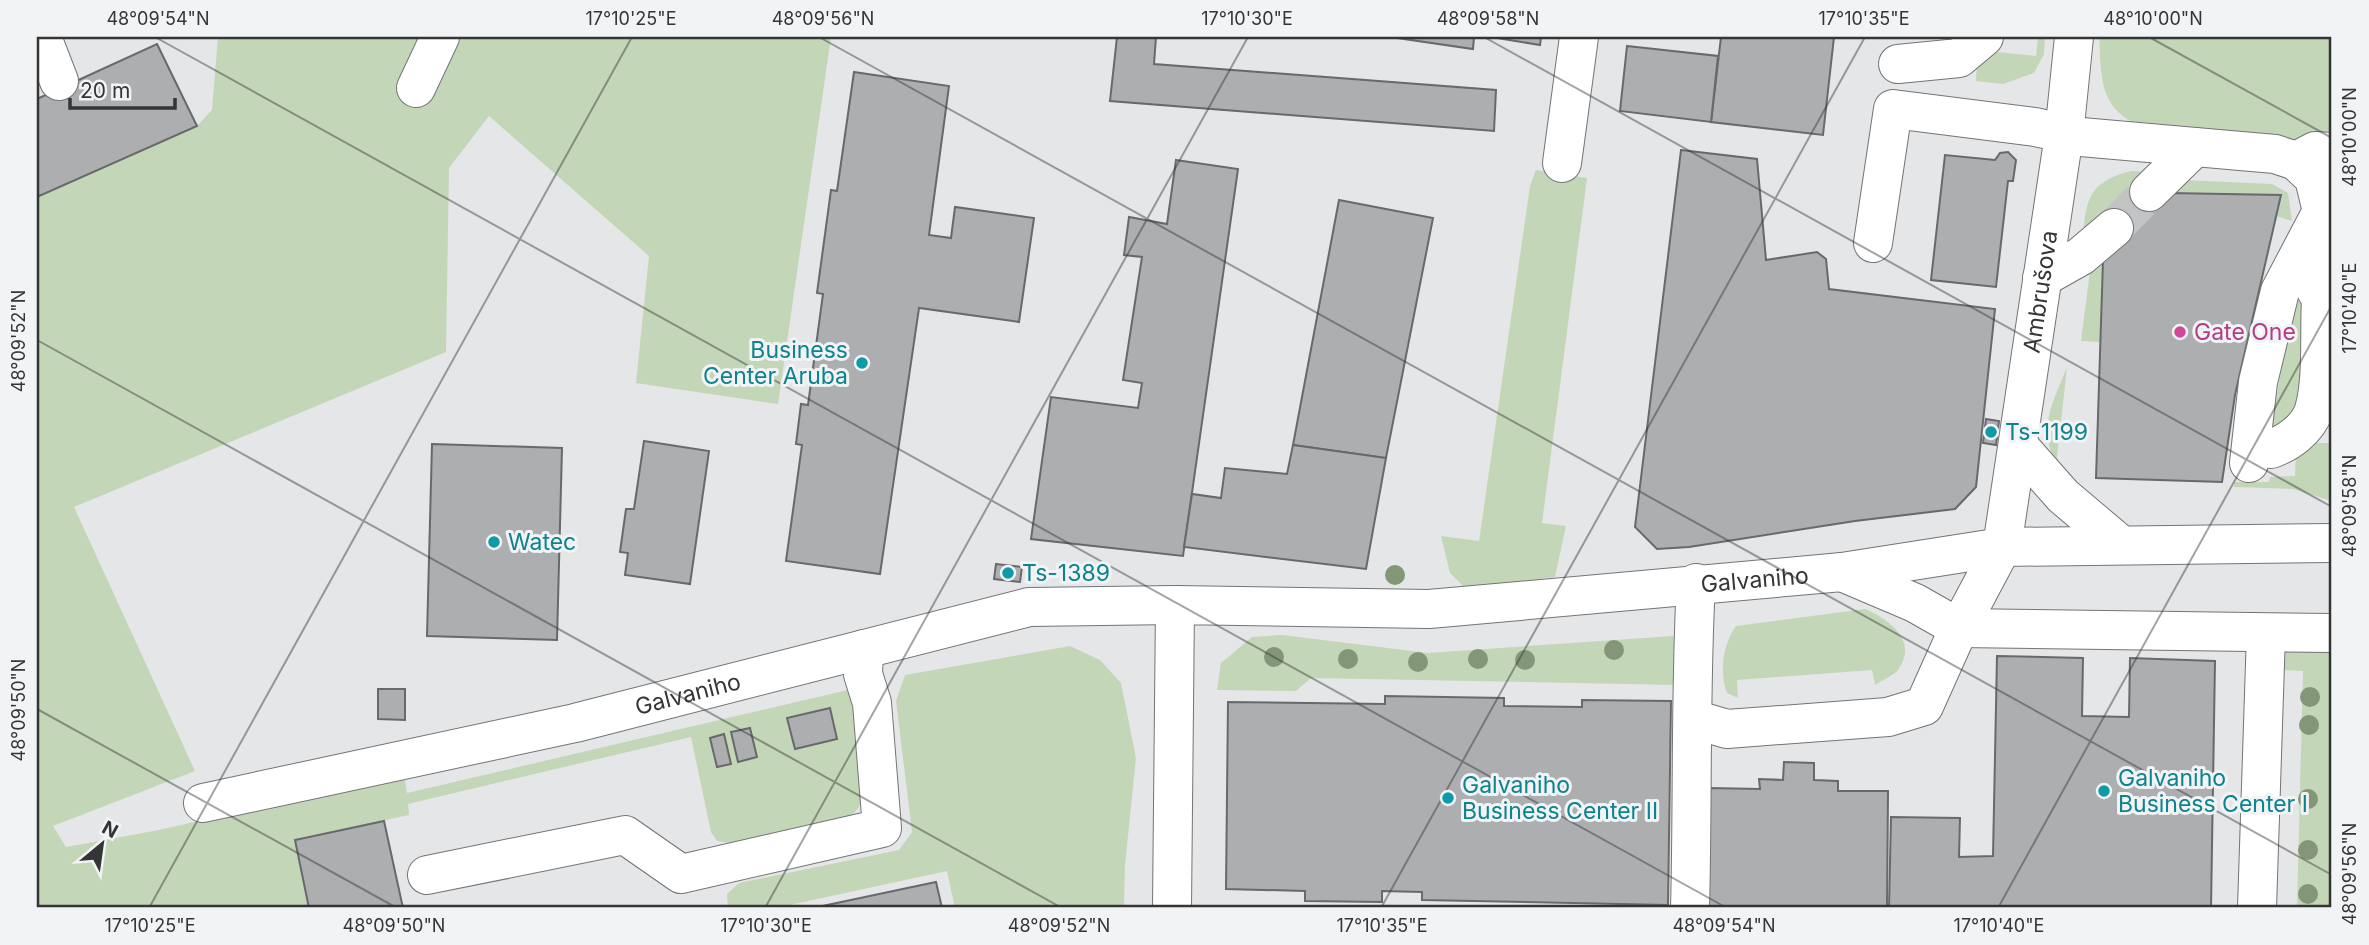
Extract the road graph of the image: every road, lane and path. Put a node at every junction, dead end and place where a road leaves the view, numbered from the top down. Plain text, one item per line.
1 (41, 37) edge
2 (440, 37) edge
3 (1579, 37) edge
4 (1984, 37) edge
5 (2074, 37) edge
6 (1898, 50) edge
7 (59, 81) dead end
8 (416, 88) dead end
9 (1893, 109) junction
10 (2064, 135) junction
11 (2195, 147) junction
12 (1562, 163) dead end
13 (2319, 184) edge
14 (2149, 192) tunnel mouth
15 (2114, 228) tunnel mouth
16 (1872, 243) dead end
17 (2042, 278) junction
18 (2018, 445) junction
19 (2332, 543) edge
20 (2122, 545) junction
21 (2002, 547) junction
22 (1842, 572) junction
23 (1696, 583) junction
24 (1175, 605) junction
25 (1959, 628) junction
26 (2266, 633) junction
27 (2322, 634) edge
28 (864, 649) junction
29 (1693, 719) junction
30 (203, 803) dead end
31 (427, 875) dead end
32 (1171, 908) edge
33 (1690, 908) edge
34 (2257, 908) edge

1 - 7 lane
2 - 8 lane
3 - 12 lane
4 - 6 lane
5 - 10 lane, Ambrušova
6 - 9 lane
9 - 10 lane
9 - 16 lane
10 - 11 lane
10 - 17 lane, Ambrušova
11 - 13 lane
11 - 14 lane
13 - 13 lane
15 - 17 lane
17 - 18 lane, Ambrušova
18 - 20 lane
18 - 21 lane, Ambrušova
19 - 20 lane, Galvaniho
20 - 21 lane, Galvaniho
21 - 22 lane, Galvaniho
21 - 25 lane, Ambrušova
22 - 23 lane, Galvaniho
22 - 25 lane
23 - 24 lane, Galvaniho
23 - 29 lane
24 - 28 lane, Galvaniho
24 - 32 lane
25 - 26 lane
25 - 29 lane, Ambrušova
26 - 27 lane
26 - 34 lane
28 - 30 lane, Galvaniho
28 - 31 lane
29 - 33 lane

